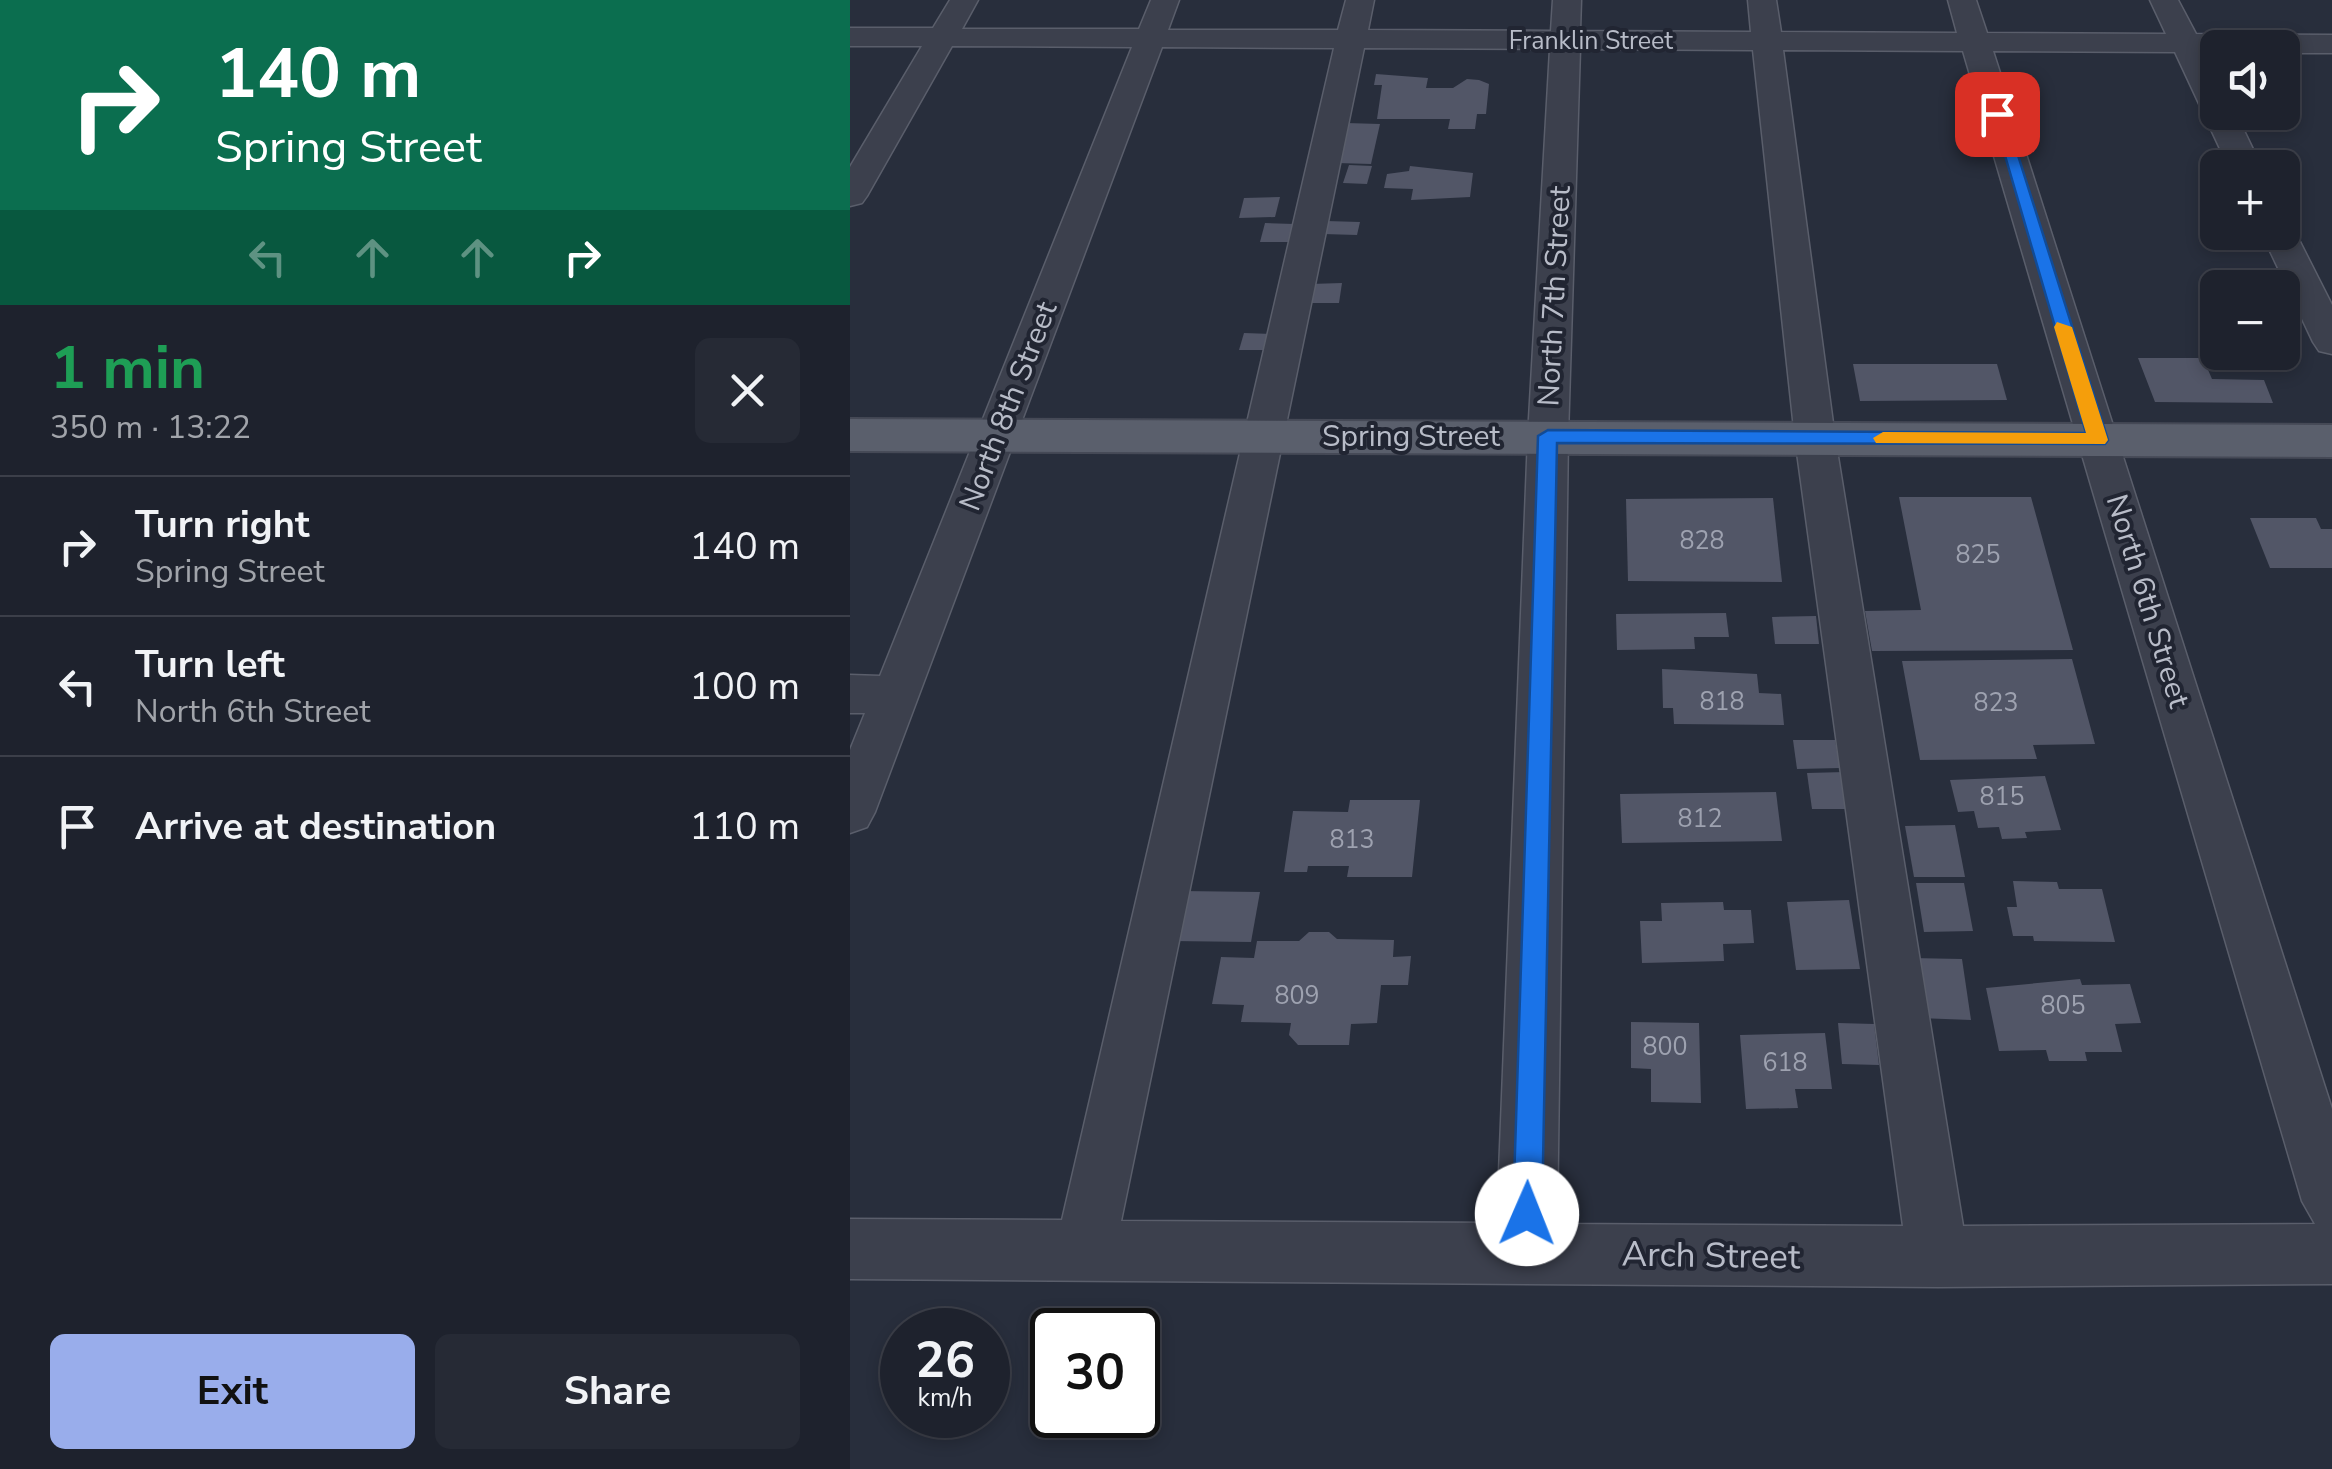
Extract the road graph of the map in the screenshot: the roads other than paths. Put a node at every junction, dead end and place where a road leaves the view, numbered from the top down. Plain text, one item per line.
1 (964, 0) edge
2 (1165, 0) edge
3 (1962, 0) edge
4 (2164, 0) edge
5 (1356, 19) edge
6 (1567, 20) edge
7 (1765, 20) edge
8 (850, 37) edge
9 (942, 37) junction
10 (1150, 37) junction
11 (1975, 42) junction
12 (2185, 43) junction
13 (2332, 44) edge
14 (2200, 73) edge
15 (850, 196) edge
16 (2287, 250) edge
17 (2332, 342) edge
18 (850, 435) edge
19 (997, 436) junction
20 (1265, 436) junction
21 (1548, 436) junction
22 (1815, 438) junction
23 (2098, 440) junction
24 (2332, 441) edge
25 (850, 694) edge
26 (897, 695) junction
27 (850, 812) edge
28 (2332, 1202) edge
29 (850, 1249) edge
30 (1085, 1250) junction
31 (1526, 1252) junction
32 (2332, 1254) edge
33 (1938, 1257) junction

1 - 9 street
2 - 10 street, North 8th Street
3 - 11 street, North 6th Street
4 - 12 street
5 - 6 street, Franklin Street
5 - 10 street, Franklin Street
5 - 20 street
6 - 7 street, Franklin Street
6 - 21 street, North 7th Street
7 - 11 street, Franklin Street
7 - 22 street
8 - 9 street, Franklin Street
9 - 10 street, Franklin Street
9 - 15 street
10 - 19 street, North 8th Street
11 - 12 street, Franklin Street
11 - 23 street, North 6th Street
12 - 13 street, Franklin Street
12 - 14 street
16 - 17 street
18 - 19 main road, Spring Street
19 - 20 main road, Spring Street
19 - 26 street, North 8th Street
20 - 21 main road, Spring Street
20 - 30 street
21 - 22 main road, Spring Street
21 - 31 street, North 7th Street
22 - 23 main road, Spring Street
22 - 33 street
23 - 24 main road, Spring Street
23 - 28 street, North 6th Street
25 - 26 street
26 - 27 street, North 8th Street
29 - 30 street, Arch Street
30 - 31 street, Arch Street
31 - 33 street, Arch Street
32 - 33 street, Arch Street

